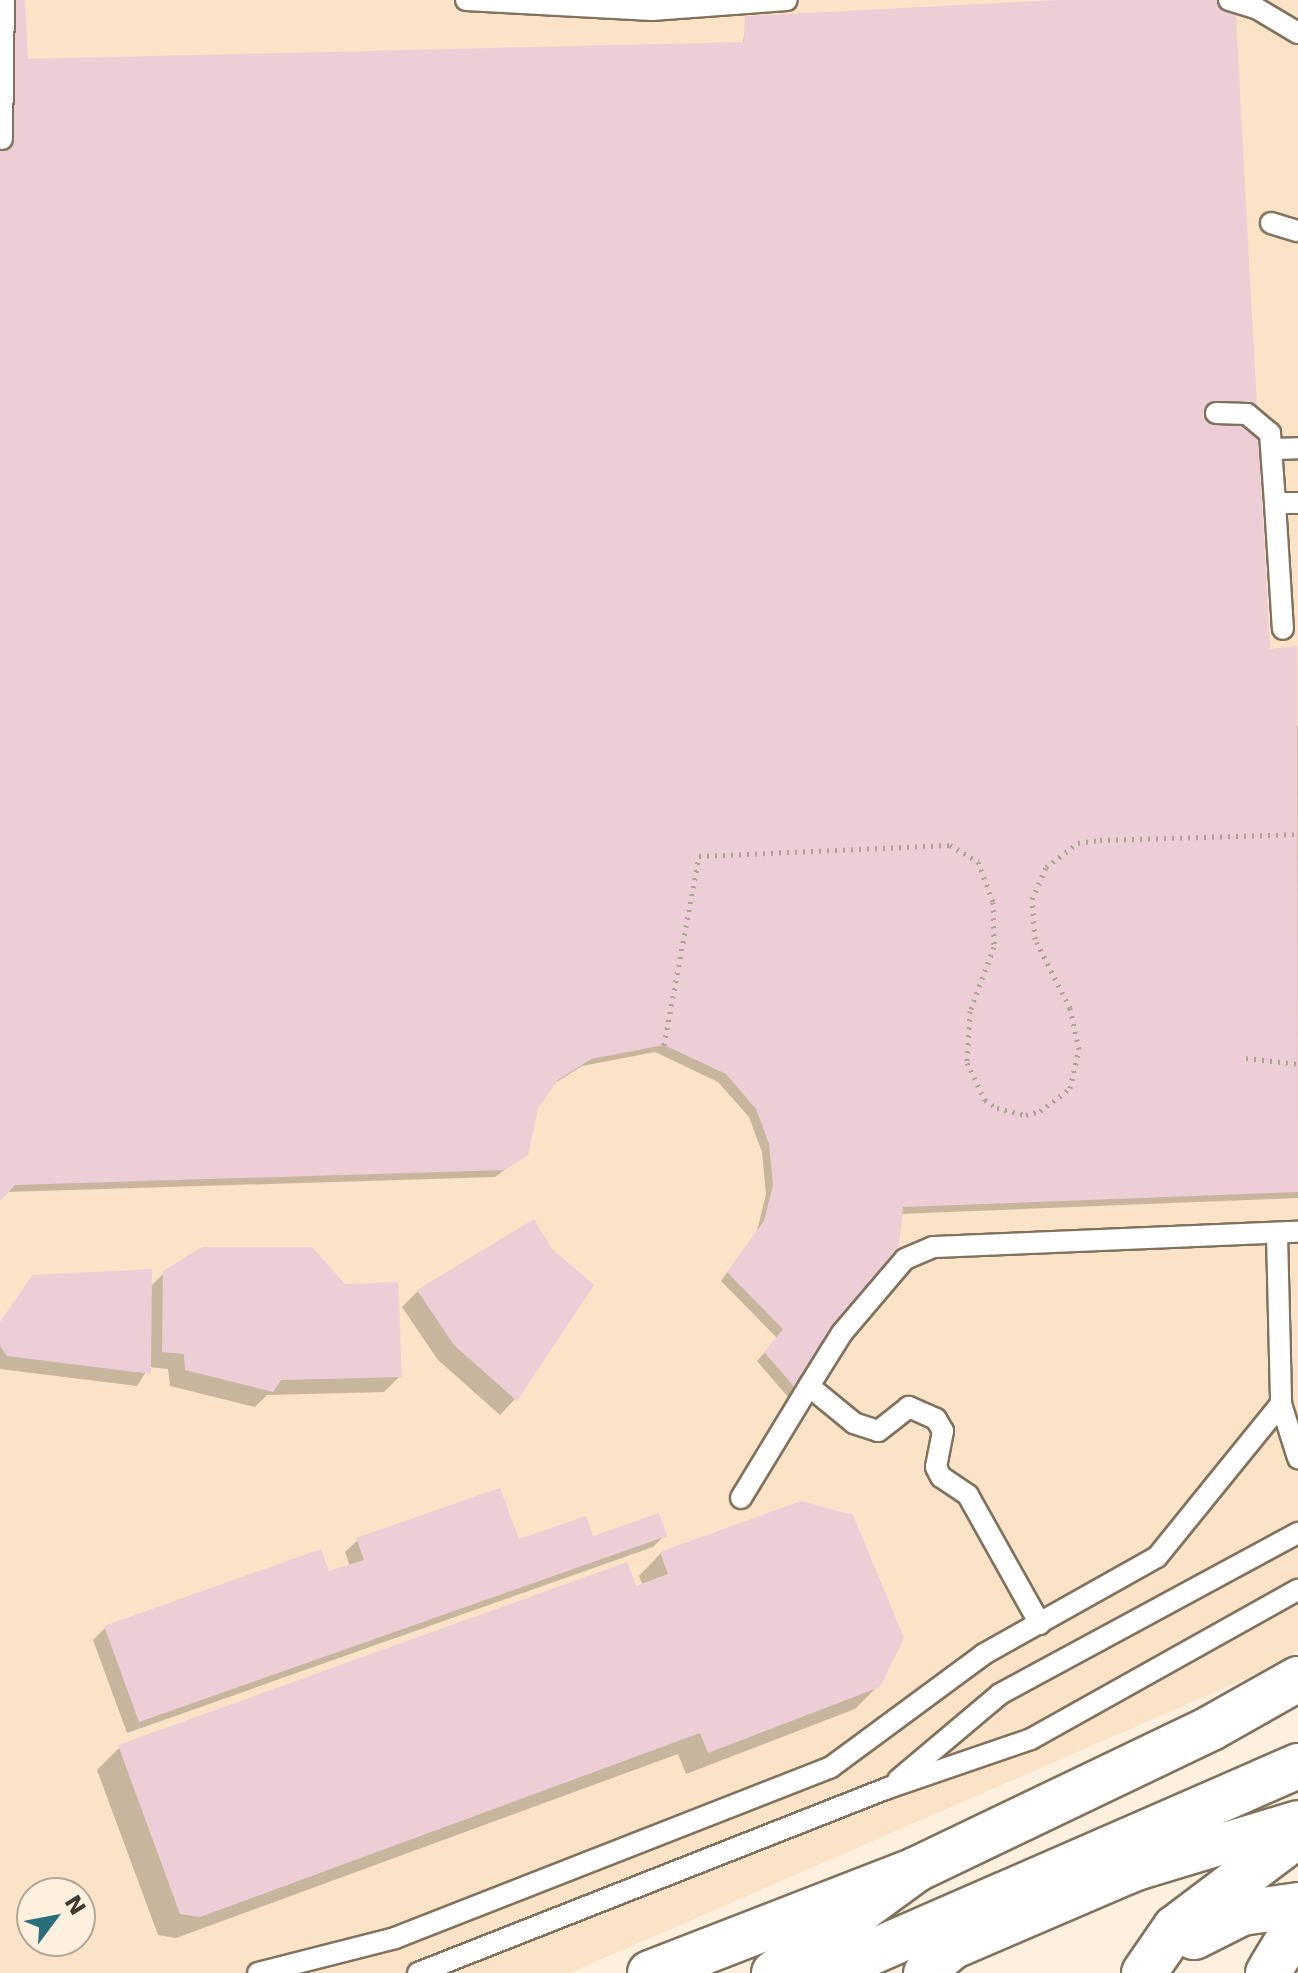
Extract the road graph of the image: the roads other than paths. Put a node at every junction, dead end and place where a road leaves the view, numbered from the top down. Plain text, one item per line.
1 (4, 0) edge
2 (466, 0) edge
3 (787, 0) edge
4 (1229, 0) edge
5 (1298, 33) edge
6 (2, 139) dead end
7 (1271, 223) dead end
8 (1298, 231) edge
9 (1216, 413) dead end
10 (1298, 448) edge
11 (1274, 449) junction
12 (1275, 503) junction
13 (1298, 503) edge
14 (1283, 629) dead end
15 (1298, 1232) edge
16 (1277, 1235) junction
17 (809, 1386) junction
18 (1281, 1404) junction
19 (1298, 1458) edge
20 (741, 1498) dead end
21 (1298, 1533) edge
22 (1298, 1590) edge
23 (1040, 1624) junction
24 (1298, 1679) edge
25 (1294, 1767) edge
26 (888, 1788) junction
27 (1298, 1821) edge
28 (1298, 1835) edge
29 (915, 1870) junction
30 (1298, 1905) edge
31 (1298, 1923) edge
32 (258, 1973) edge
33 (418, 1973) edge
34 (650, 1973) edge
35 (774, 1973) edge
36 (824, 1973) edge
37 (924, 1973) edge
38 (1147, 1973) edge
39 (1268, 1973) edge

1 - 6 lane
2 - 3 lane
4 - 5 lane
7 - 8 lane
9 - 11 lane
10 - 11 lane
11 - 12 lane
12 - 13 lane
12 - 14 lane
15 - 16 lane
16 - 17 lane
16 - 18 lane
17 - 20 lane
17 - 23 lane
18 - 19 lane
18 - 23 lane
21 - 26 lane
22 - 26 lane
23 - 32 lane
24 - 29 main road
25 - 36 main road
26 - 33 lane
27 - 37 street
28 - 38 main road
29 - 34 main road
29 - 35 main road
30 - 38 main road
31 - 39 main road

